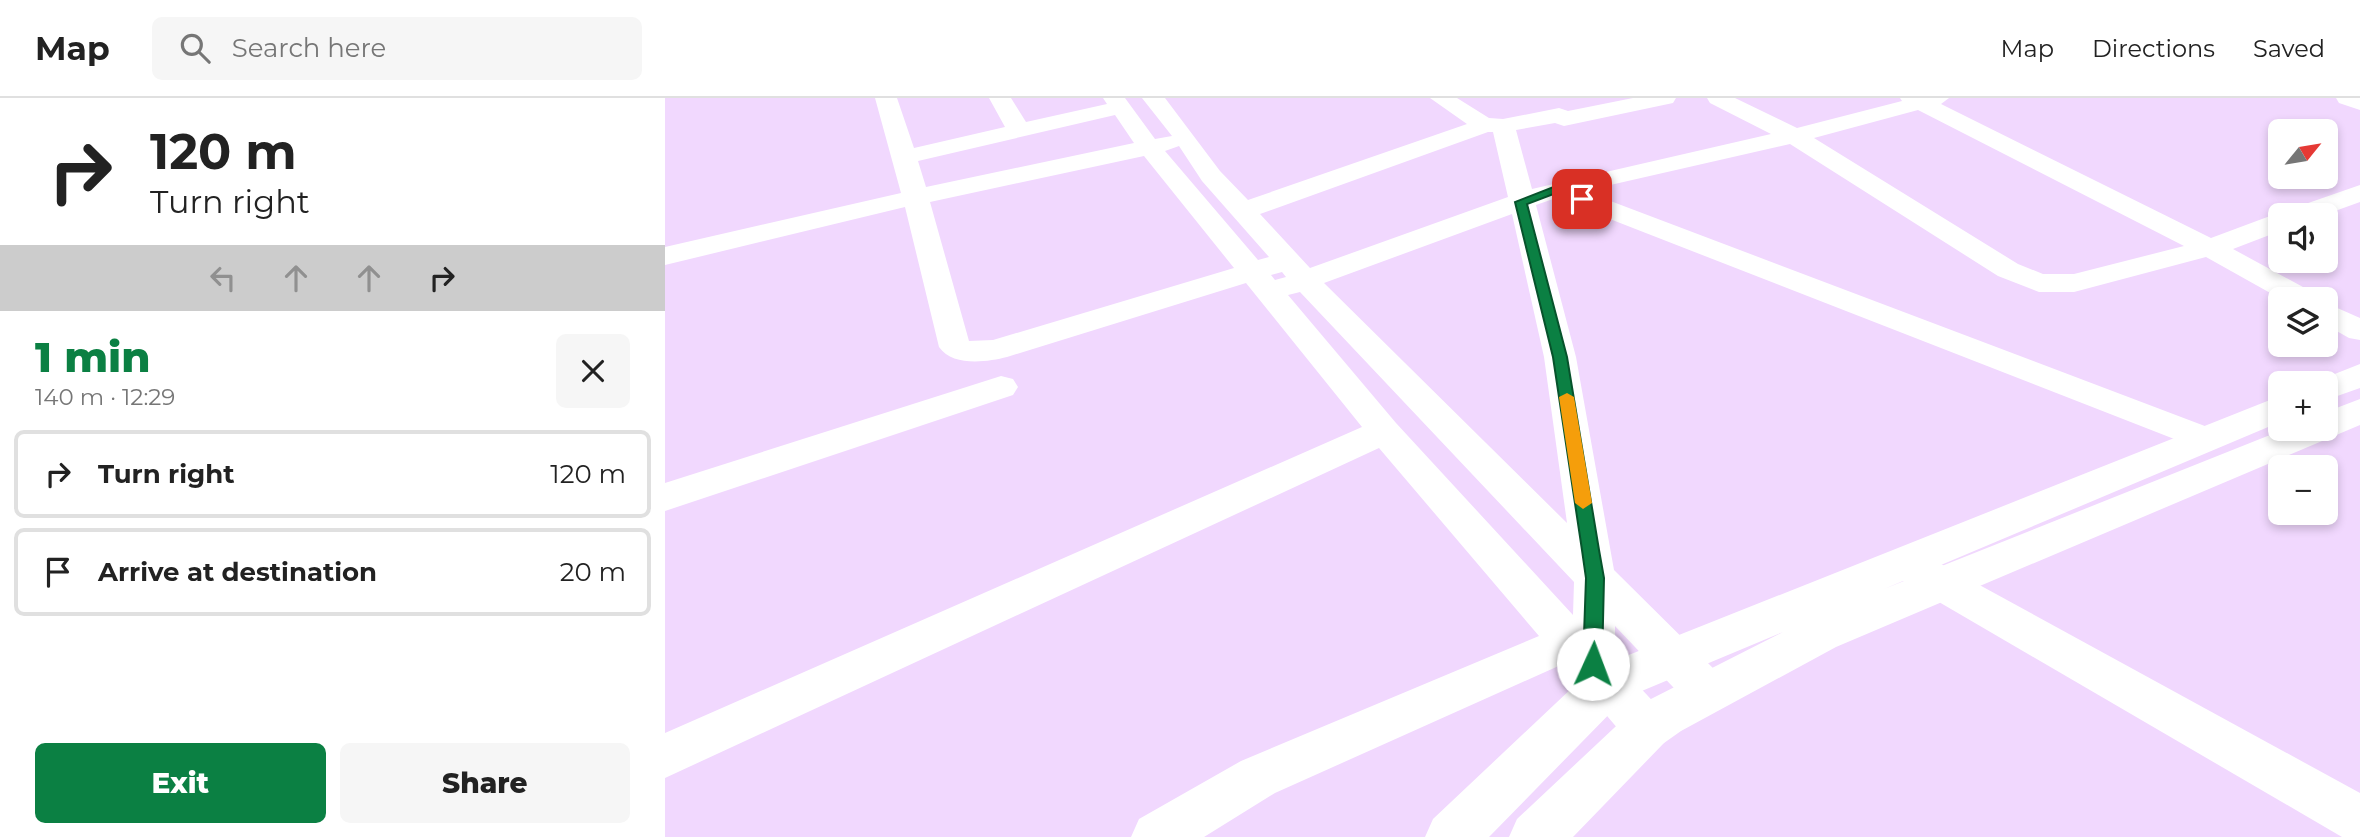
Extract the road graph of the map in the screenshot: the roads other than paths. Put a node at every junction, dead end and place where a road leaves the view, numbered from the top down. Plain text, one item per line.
1 (886, 98) edge
2 (1000, 98) edge
3 (1441, 98) edge
4 (1665, 98) edge
5 (1719, 98) edge
6 (2347, 98) edge
7 (1923, 99) edge
8 (1129, 101) edge
9 (2360, 103) edge
10 (1493, 125) junction
11 (1019, 130) junction
12 (1794, 136) junction
13 (1186, 139) junction
14 (1150, 148) junction
15 (905, 157) junction
16 (1556, 189) junction
17 (2360, 193) edge
18 (916, 197) junction
19 (1520, 202) junction
20 (2333, 203) edge
21 (1243, 211) junction
22 (2268, 226) edge
23 (2210, 248) junction
24 (665, 256) edge
25 (1296, 270) junction
26 (1261, 282) junction
27 (2281, 287) edge
28 (2338, 319) edge
29 (2360, 331) edge
30 (2360, 375) edge
31 (2338, 384) edge
32 (1001, 387) dead end
33 (2360, 411) edge
34 (2268, 413) edge
35 (2338, 421) edge
36 (1384, 431) junction
37 (2205, 439) junction
38 (2286, 441) edge
39 (665, 497) edge
40 (1923, 573) junction
41 (1595, 578) junction
42 (1673, 658) junction
43 (1591, 663) junction
44 (1708, 693) junction
45 (1647, 728) junction
46 (665, 756) edge
47 (2356, 813) edge
48 (1157, 837) edge
49 (1452, 837) edge
50 (1536, 837) edge

1 - 15 street
2 - 11 street
3 - 10 street
4 - 10 street
5 - 12 street
6 - 9 street
7 - 12 street
7 - 23 street
8 - 11 street
8 - 13 street
8 - 14 street
10 - 19 street
10 - 21 street
11 - 15 street
12 - 16 street
12 - 23 street
13 - 14 street
13 - 21 street
14 - 18 street
14 - 26 street
15 - 18 street
16 - 19 street
16 - 37 street
17 - 20 street
18 - 24 street
18 - 26 street
19 - 25 street
19 - 41 street
21 - 25 street
22 - 23 street
23 - 27 street
25 - 26 street
25 - 41 street
26 - 36 street
28 - 29 street
30 - 31 street
32 - 39 street
33 - 35 street
34 - 37 street
36 - 43 street
36 - 46 street
37 - 40 street
38 - 40 street
40 - 42 street
40 - 44 street
40 - 47 street
41 - 42 street
41 - 43 street
42 - 43 street
42 - 44 street
43 - 45 street
43 - 48 street
43 - 49 street
44 - 45 street
45 - 50 street

